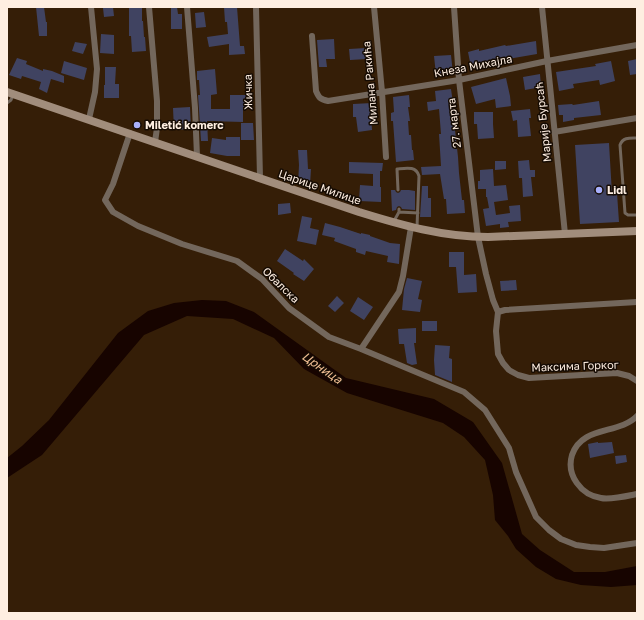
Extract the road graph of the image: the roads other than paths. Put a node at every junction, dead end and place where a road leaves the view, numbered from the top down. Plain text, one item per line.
1 (91, 7) edge
2 (149, 7) edge
3 (187, 7) edge
4 (256, 7) edge
5 (374, 7) edge
6 (454, 7) edge
7 (542, 7) edge
8 (312, 36) dead end
9 (637, 45) edge
10 (547, 61) junction
11 (459, 80) junction
12 (382, 92) junction
13 (11, 93) edge
14 (7, 103) edge
15 (637, 118) edge
16 (89, 119) junction
17 (554, 132) junction
18 (130, 134) junction
19 (637, 138) edge
20 (155, 142) junction
21 (197, 156) junction
22 (386, 158) dead end
23 (260, 178) junction
24 (398, 190) dead end
25 (418, 213) junction
26 (637, 216) edge
27 (393, 223) junction
28 (414, 228) junction
29 (637, 231) edge
30 (565, 234) junction
31 (478, 237) junction
32 (637, 302) edge
33 (498, 312) junction
34 (361, 349) junction
35 (637, 381) edge
36 (637, 416) edge
37 (637, 494) edge
38 (637, 543) edge

1 - 16 street
2 - 20 street
3 - 21 street
4 - 23 street, Жичка
5 - 12 street, Милана Ракића
6 - 11 street, 27. марта
7 - 10 street, Марије Бурсаћ
8 - 12 street, Кнеза Михајла
9 - 10 street, Кнеза Михајла
10 - 11 street, Кнеза Михајла
10 - 17 street, Марије Бурсаћ
11 - 12 street, Кнеза Михајла
11 - 31 street, 27. марта
12 - 22 street, Милана Ракића
13 - 14 lane
13 - 16 main road, Царице Милице
15 - 17 street
16 - 18 main road, Царице Милице
17 - 30 street, Марије Бурсаћ
18 - 20 main road, Царице Милице
18 - 34 street, Обалска
19 - 26 lane
20 - 21 main road, Царице Милице
21 - 23 main road, Царице Милице
23 - 27 main road, Царице Милице
24 - 25 lane
25 - 27 lane
25 - 28 lane
27 - 28 main road, Царице Милице
28 - 31 main road, Царице Милице
28 - 34 street
29 - 30 main road, Царице Милице
30 - 31 main road, Царице Милице
31 - 33 street, Максима Горког
32 - 33 street
33 - 35 street, Максима Горког
34 - 38 street, Обалска
36 - 37 street

